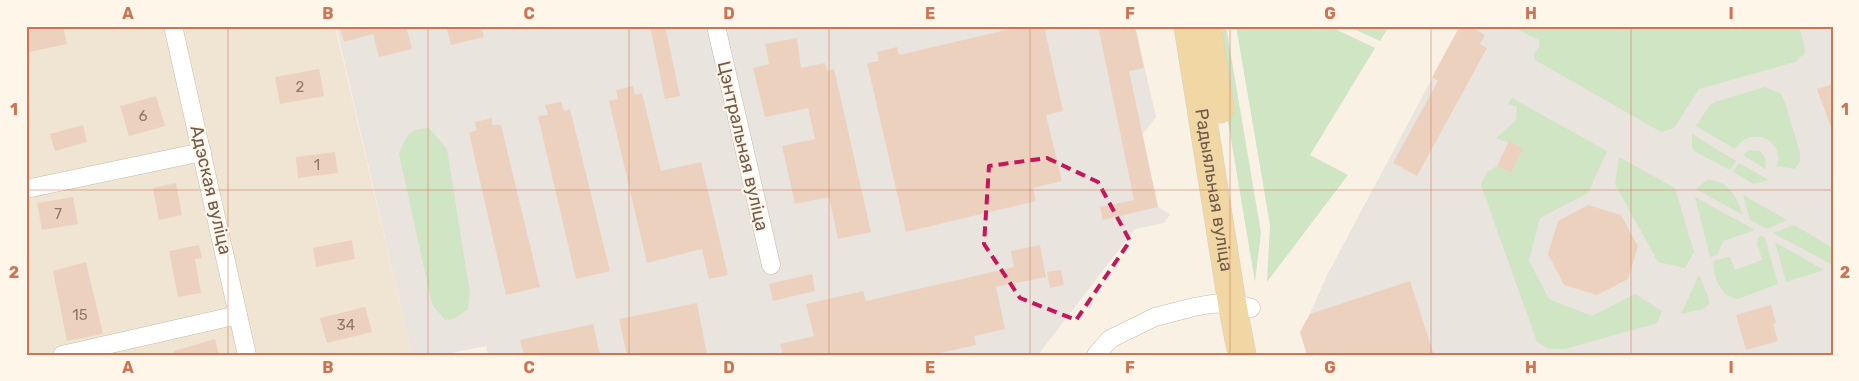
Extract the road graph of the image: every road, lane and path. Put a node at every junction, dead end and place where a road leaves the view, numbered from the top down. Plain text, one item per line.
1 (173, 26) edge
2 (716, 26) edge
3 (1188, 26) edge
4 (1208, 26) edge
5 (202, 152) junction
6 (26, 189) edge
7 (771, 265) dead end
8 (1241, 306) junction
9 (238, 314) junction
10 (62, 355) edge
11 (248, 355) edge
12 (1096, 355) edge
13 (1242, 355) edge
14 (1259, 355) edge

1 - 5 street, Адэская вуліца
2 - 7 street, Цэнтральная вуліца
3 - 8 main road, Радыяльная вуліца
4 - 8 main road, Радыяльная вуліца
5 - 6 street
5 - 9 street, Адэская вуліца
8 - 12 street
8 - 13 main road, Радыяльная вуліца
8 - 14 main road, Радыяльная вуліца
9 - 10 street
9 - 11 street, Адэская вуліца

